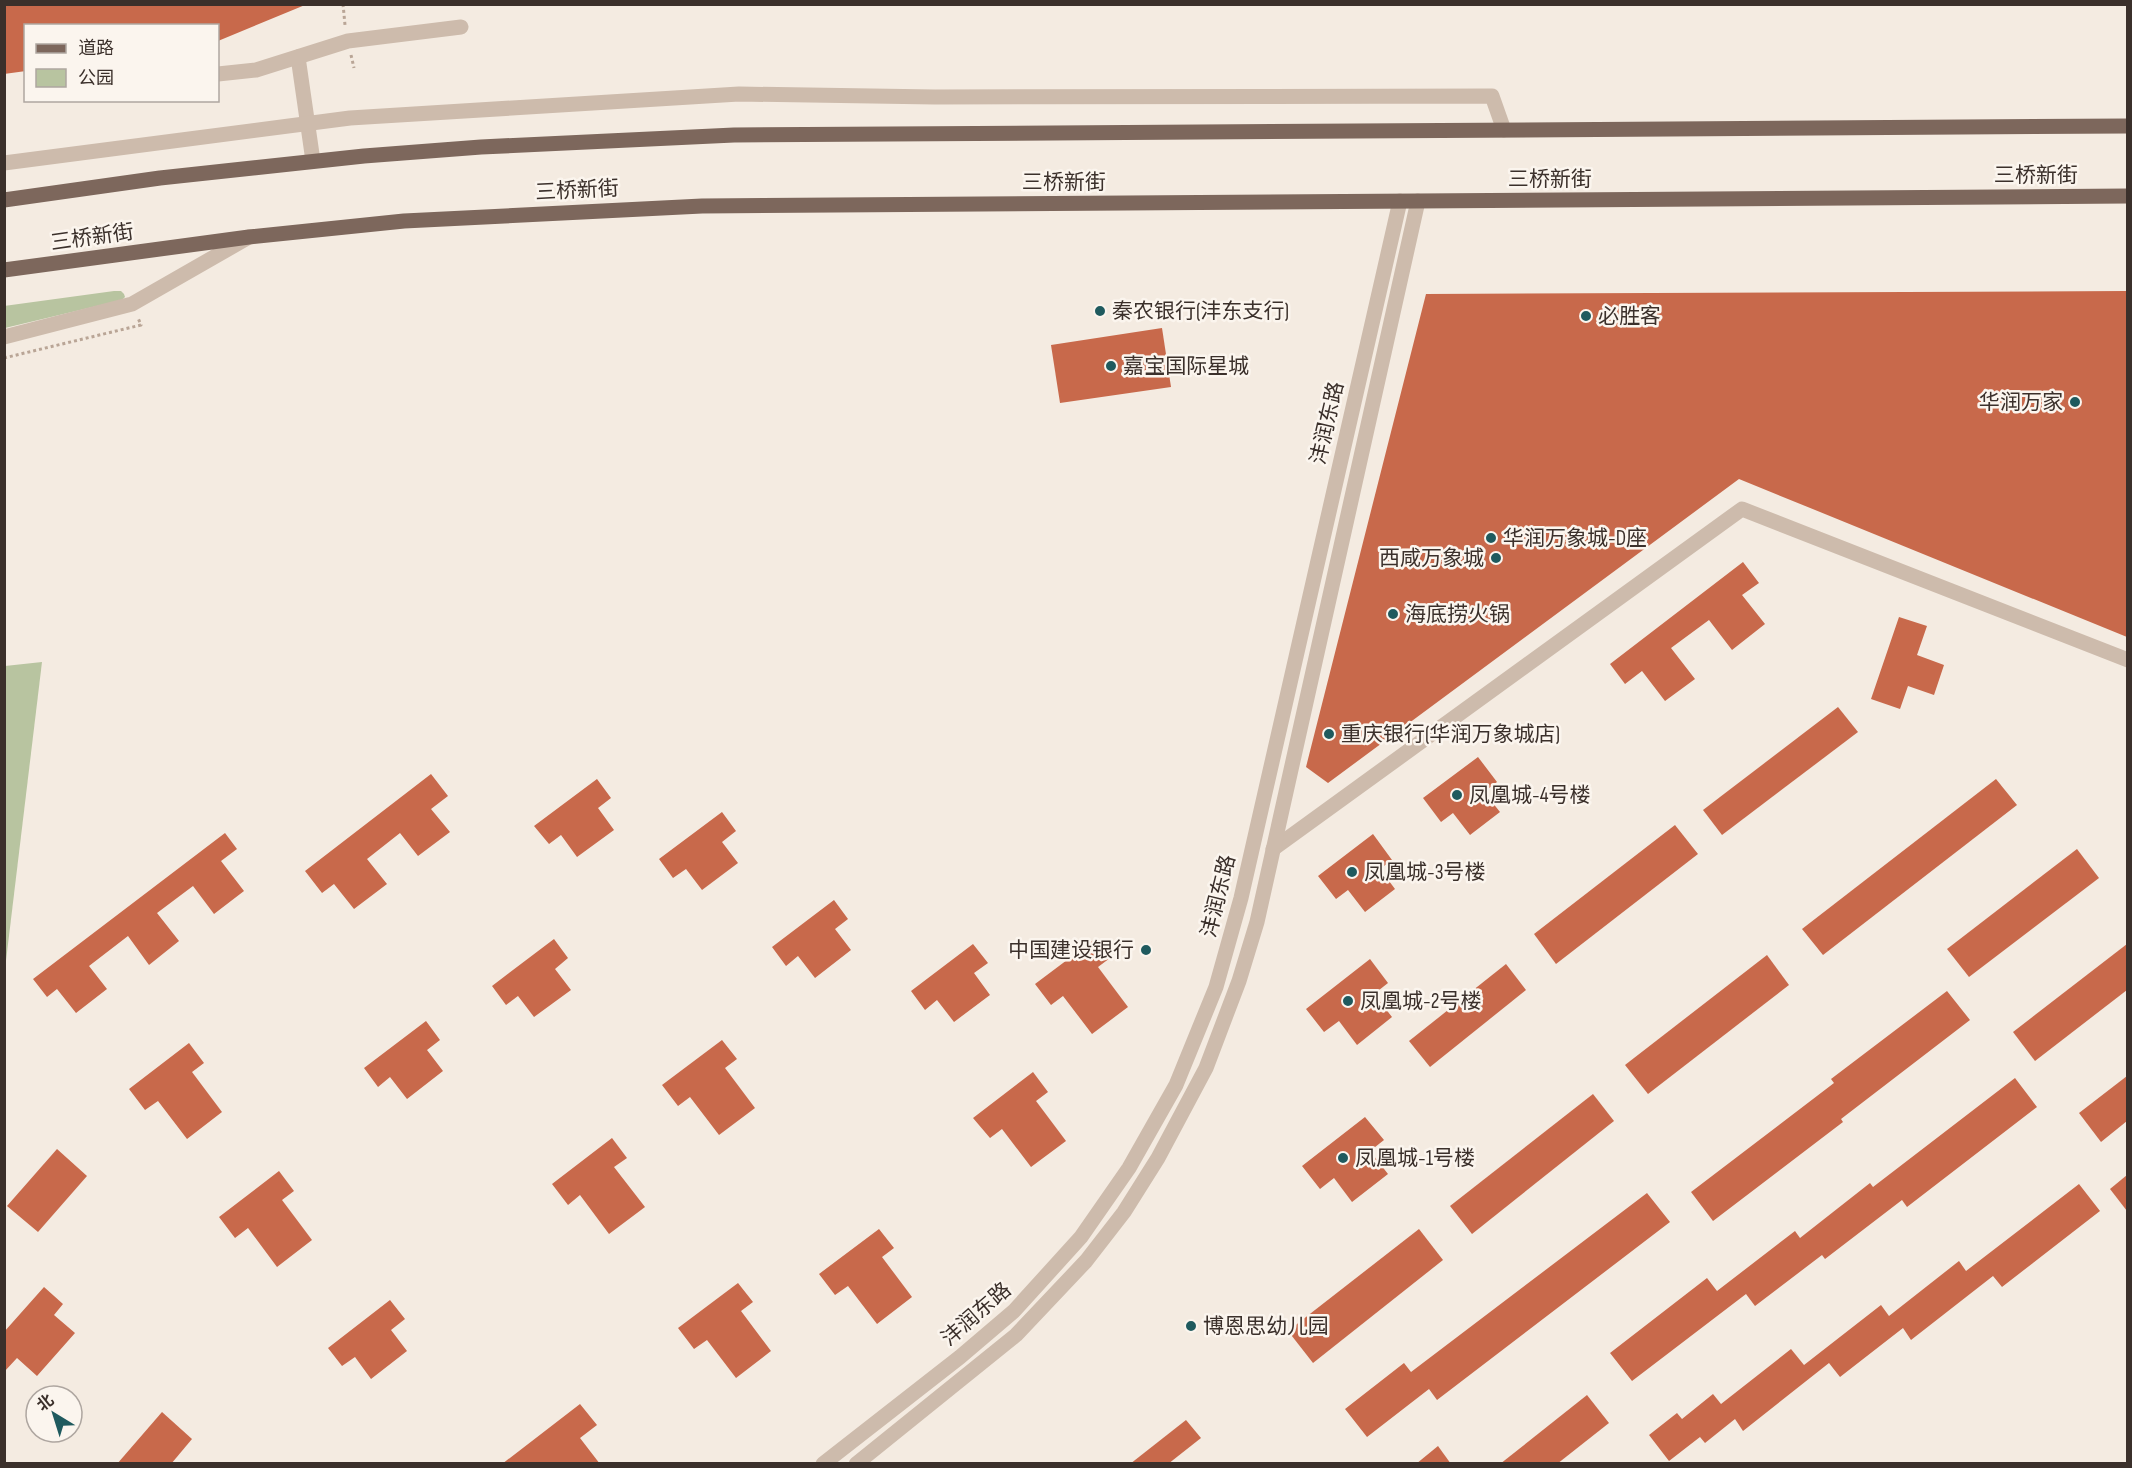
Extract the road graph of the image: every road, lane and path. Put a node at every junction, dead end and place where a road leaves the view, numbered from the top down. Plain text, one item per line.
1 (461, 27) dead end
2 (298, 57) junction
3 (219, 74) edge
4 (308, 124) junction
5 (2127, 126) edge
6 (1504, 130) junction
7 (313, 161) junction
8 (4, 163) edge
9 (2127, 196) edge
10 (4, 200) edge
11 (1400, 201) junction
12 (1418, 201) junction
13 (249, 237) junction
14 (4, 270) edge
15 (132, 304) junction
16 (4, 337) edge
17 (4, 358) edge
18 (2127, 660) edge
19 (1273, 849) junction
20 (823, 1464) edge
21 (856, 1464) edge

1 - 2 street
2 - 3 street
2 - 4 street
4 - 6 street
4 - 7 street
4 - 8 street
5 - 6 main road
6 - 7 main road
7 - 10 main road
9 - 12 main road, 三桥新街
11 - 12 main road, 三桥新街
11 - 13 main road, 三桥新街
11 - 20 street, 沣润东路
12 - 19 street, 沣润东路
13 - 14 main road, 三桥新街
13 - 15 street
15 - 16 street
15 - 17 path
18 - 19 street
19 - 21 street, 沣润东路

